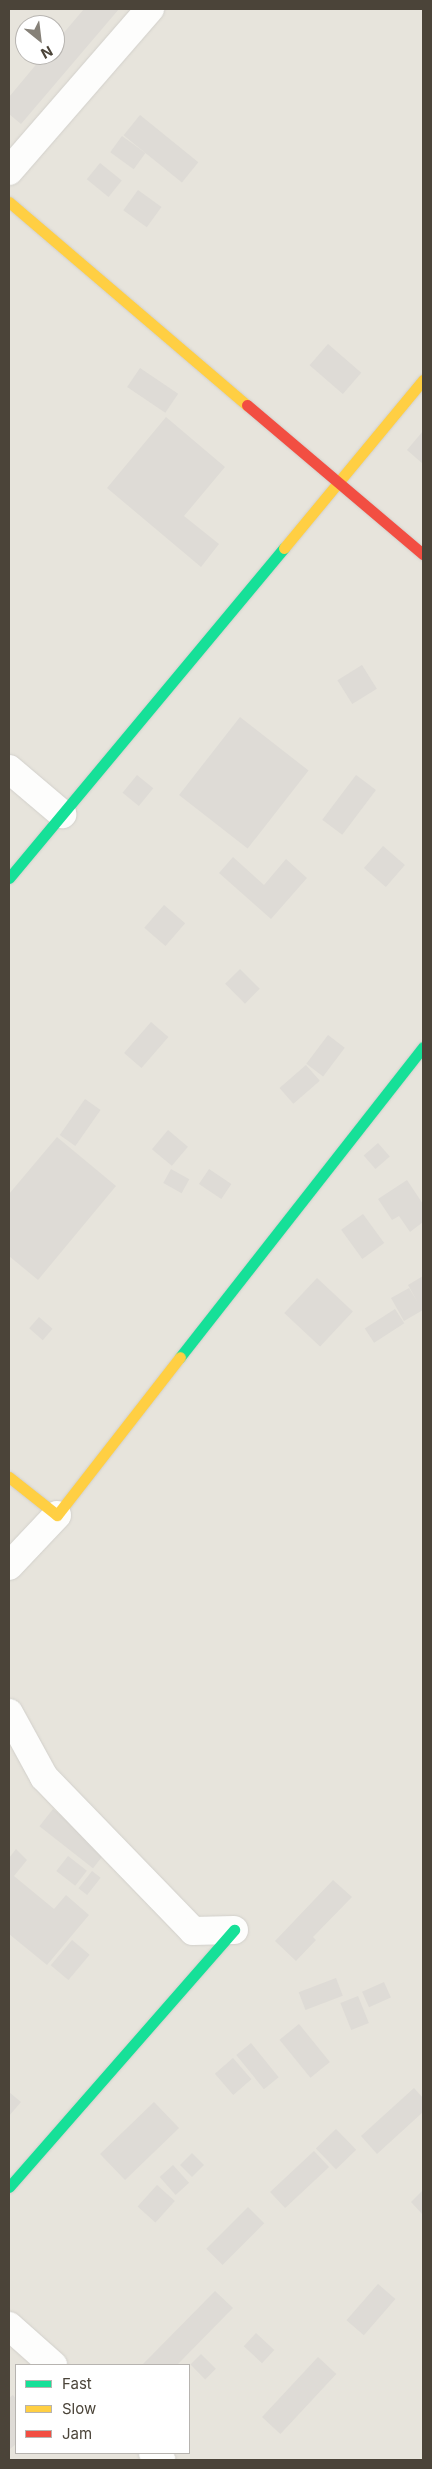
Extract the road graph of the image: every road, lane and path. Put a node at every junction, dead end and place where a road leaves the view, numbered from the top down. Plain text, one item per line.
1 (150, 9) edge
2 (9, 171) edge
3 (9, 202) edge
4 (423, 380) edge
5 (338, 479) junction
6 (423, 554) edge
7 (9, 769) edge
8 (62, 814) junction
9 (9, 878) edge
10 (423, 1047) edge
11 (9, 1477) edge
12 (57, 1515) junction
13 (9, 1566) edge
14 (9, 1712) edge
15 (234, 1930) joint
16 (9, 2187) edge
17 (9, 2326) edge
18 (53, 2364) edge

1 - 2 street
3 - 5 street
4 - 5 street
5 - 6 street
5 - 8 street
7 - 8 street
8 - 9 street
10 - 12 street
11 - 12 street
12 - 13 street
14 - 15 street
15 - 16 street
17 - 18 street

